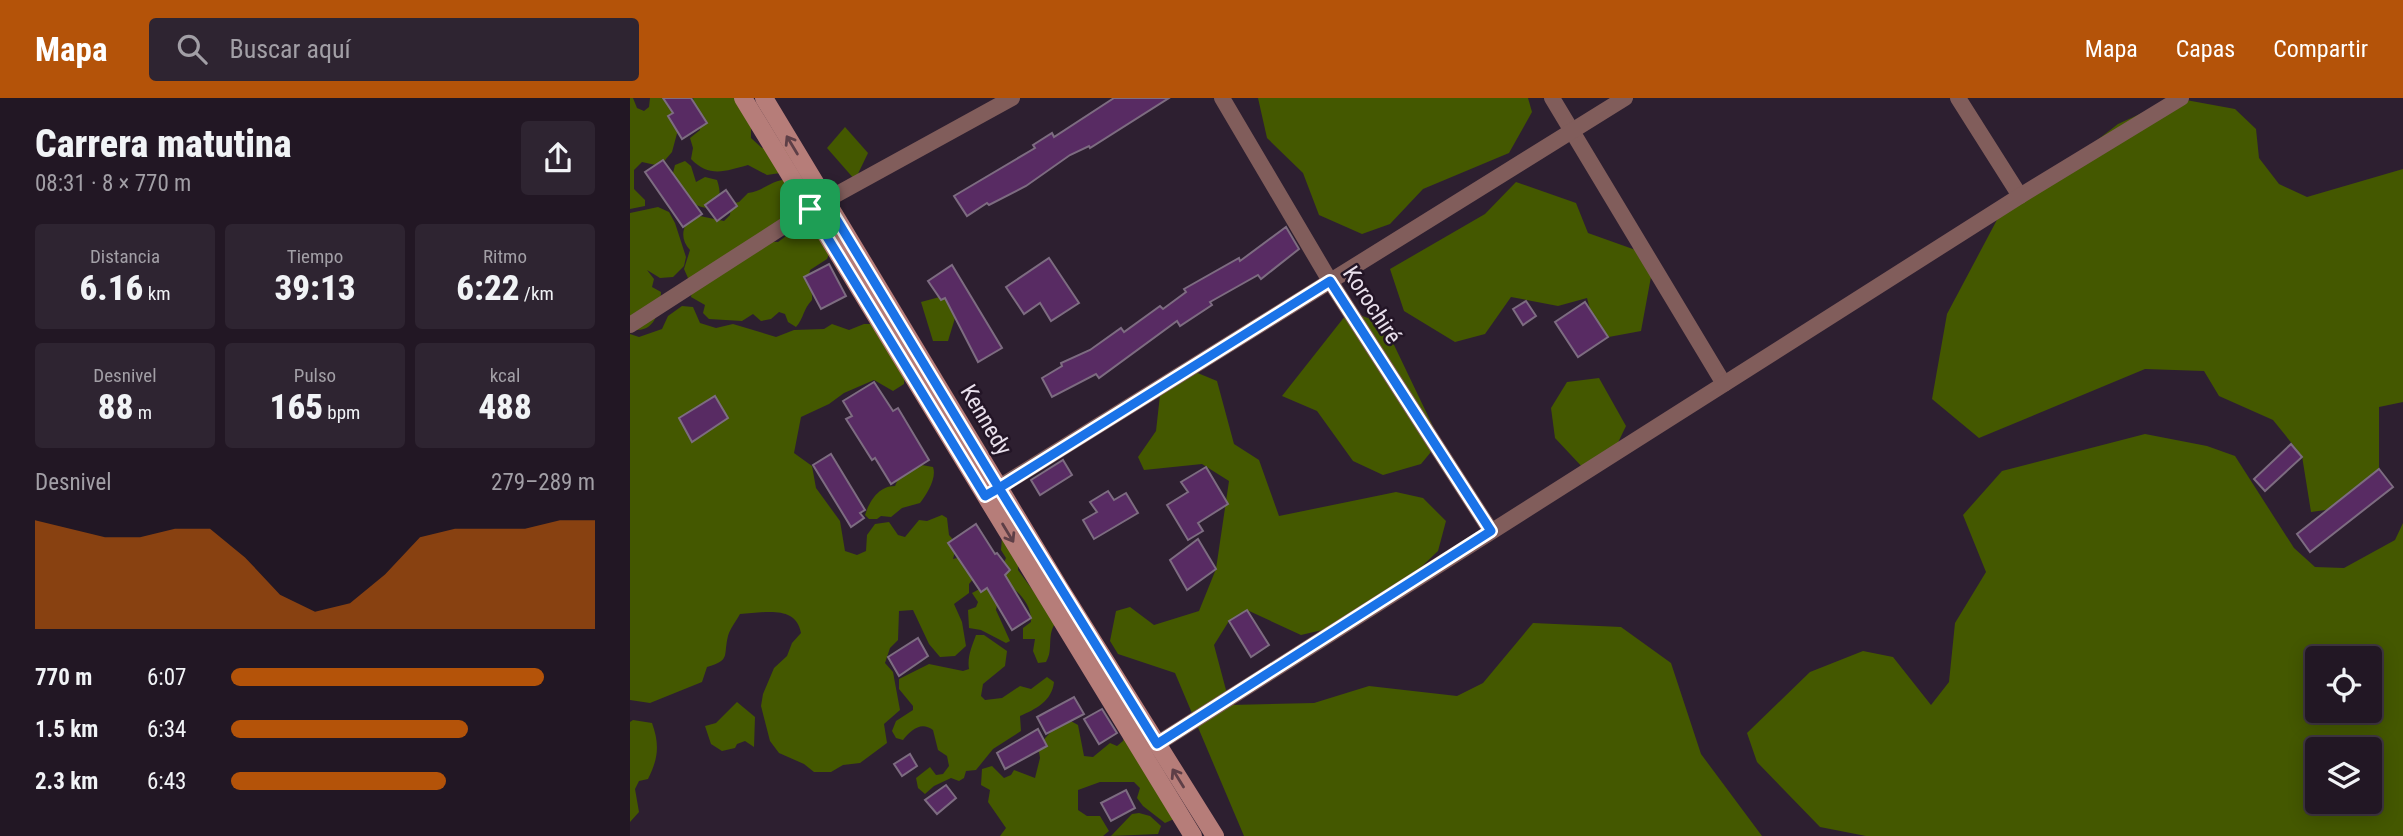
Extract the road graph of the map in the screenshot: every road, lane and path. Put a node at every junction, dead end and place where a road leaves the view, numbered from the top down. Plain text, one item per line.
1 (743, 98) edge
2 (764, 98) edge
3 (1012, 98) edge
4 (1222, 98) edge
5 (1552, 98) edge
6 (1625, 98) edge
7 (1958, 98) edge
8 (2181, 98) edge
9 (1572, 131) junction
10 (2020, 196) junction
11 (818, 206) junction
12 (1330, 281) junction
13 (630, 324) edge
14 (1724, 384) junction
15 (992, 492) junction
16 (1491, 531) junction
17 (1157, 744) junction
18 (1193, 836) edge
19 (1215, 836) edge

1 - 11 main road, Kennedy
11 -> 2 main road, Kennedy
3 - 11 street
4 - 12 street, Korochiré
5 - 9 street
6 - 9 street
7 - 10 street
8 - 10 street
9 - 12 street
9 - 14 street
10 - 14 street
11 - 13 street
11 - 15 main road, Kennedy
12 - 15 street
12 - 16 street, Korochiré
14 - 16 street
15 - 17 main road, Kennedy
15 -> 18 main road, Kennedy
16 - 17 street
19 -> 17 main road, Kennedy

